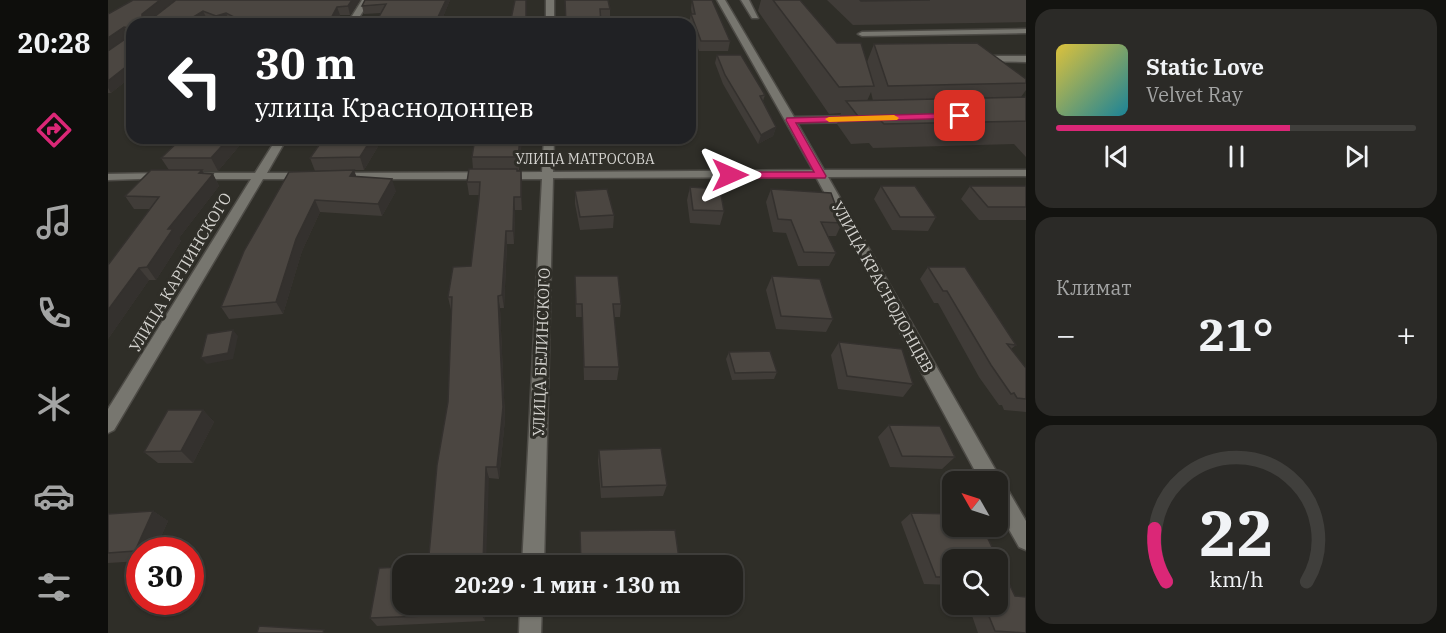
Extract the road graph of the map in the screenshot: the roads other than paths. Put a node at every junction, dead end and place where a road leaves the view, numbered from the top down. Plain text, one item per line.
1 (366, 0) edge
2 (550, 0) edge
3 (720, 0) edge
4 (745, 0) edge
5 (755, 16) dead end
6 (355, 18) edge
7 (550, 18) edge
8 (1026, 31) edge
9 (862, 34) dead end
10 (1026, 59) edge
11 (969, 60) edge
12 (871, 119) edge
13 (790, 120) junction
14 (278, 144) edge
15 (549, 144) edge
16 (1026, 173) edge
17 (548, 174) junction
18 (259, 176) junction
19 (821, 176) junction
20 (108, 177) edge
21 (108, 425) edge
22 (986, 471) edge
23 (1008, 509) edge
24 (1026, 540) edge
25 (533, 555) edge
26 (531, 615) edge
27 (530, 633) edge

1 - 6 street
2 - 7 street
3 - 13 street, УЛИЦА КРАСНОДОНЦЕВ
4 - 5 street
8 - 9 street
10 - 11 street
12 - 13 street
13 - 19 street, УЛИЦА КРАСНОДОНЦЕВ
14 - 18 street, УЛИЦА КАРПИНСКОГО
15 - 17 street, УЛИЦА БЕЛИНСКОГО
16 - 19 street, УЛИЦА МАТРОСОВА
17 - 18 street, УЛИЦА МАТРОСОВА
17 - 19 street, УЛИЦА МАТРОСОВА
17 - 25 street, УЛИЦА БЕЛИНСКОГО
18 - 20 street, УЛИЦА МАТРОСОВА
18 - 21 street, УЛИЦА КАРПИНСКОГО
19 - 22 street, УЛИЦА КРАСНОДОНЦЕВ
23 - 24 street
26 - 27 street

